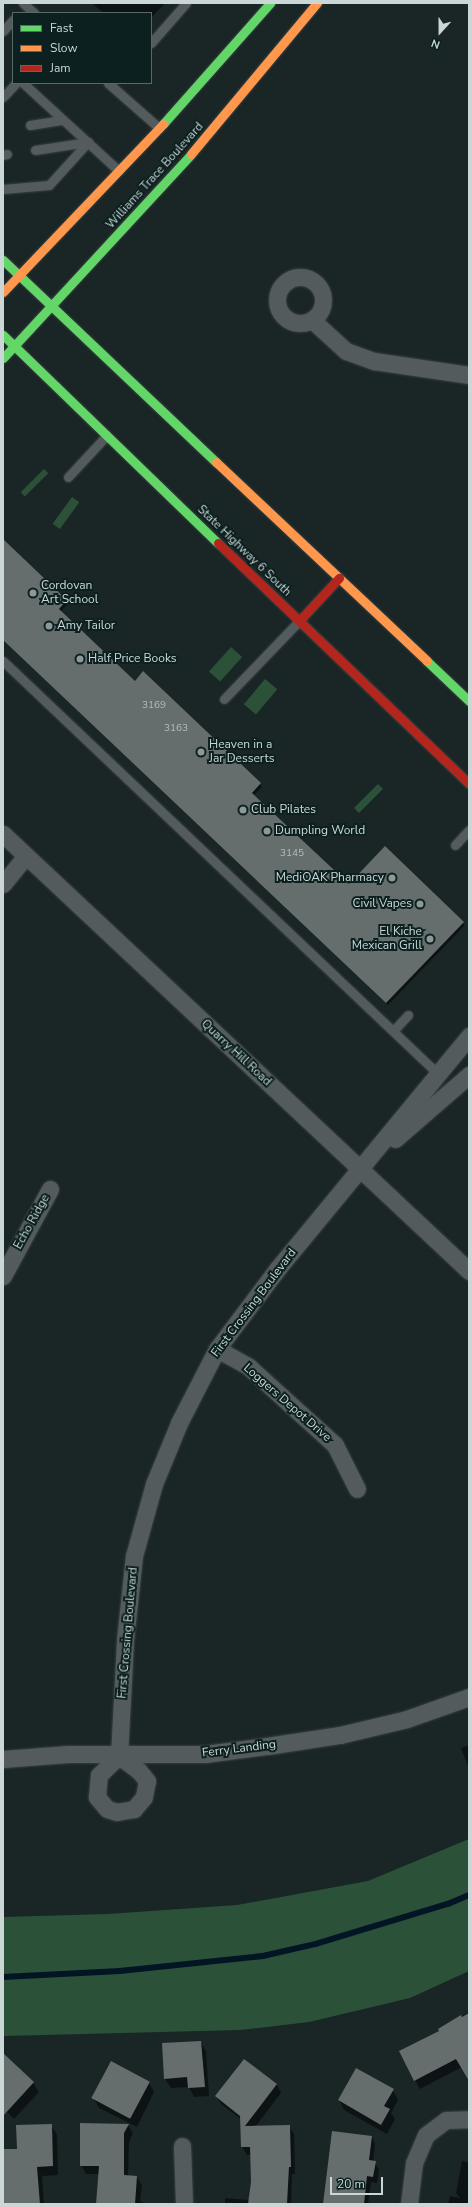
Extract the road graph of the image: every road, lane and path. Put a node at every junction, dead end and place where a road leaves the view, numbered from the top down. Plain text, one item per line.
1 (186, 3) edge
2 (317, 3) edge
3 (265, 5) edge
4 (23, 7) edge
5 (32, 12) edge
6 (12, 21) edge
7 (3, 31) edge
8 (152, 42) edge
9 (15, 84) edge
10 (24, 84) edge
11 (112, 84) edge
12 (3, 97) edge
13 (63, 120) junction
14 (30, 125) dead end
15 (159, 128) junction
16 (88, 142) junction
17 (35, 150) dead end
18 (119, 171) junction
19 (3, 190) edge
20 (3, 260) edge
21 (19, 275) junction
22 (3, 292) edge
23 (52, 307) junction
24 (312, 320) dead end
25 (3, 335) edge
26 (15, 346) junction
27 (3, 358) edge
28 (469, 376) edge
29 (107, 435) junction
30 (68, 477) dead end
31 (339, 578) junction
32 (299, 621) junction
33 (3, 661) edge
34 (224, 699) dead end
35 (469, 701) edge
36 (469, 784) edge
37 (469, 830) edge
38 (3, 834) edge
39 (455, 845) dead end
40 (26, 856) junction
41 (3, 884) edge
42 (408, 1015) dead end
43 (393, 1031) junction
44 (469, 1036) edge
45 (438, 1074) junction
46 (469, 1075) edge
47 (360, 1169) junction
48 (50, 1189) dead end
49 (469, 1271) edge
50 (3, 1276) edge
51 (217, 1349) junction
52 (357, 1489) dead end
53 (469, 1697) edge
54 (119, 1756) junction
55 (3, 1759) edge
56 (469, 2119) edge
57 (182, 2146) dead end
58 (184, 2204) edge
59 (409, 2204) edge

1 - 8 lane
2 - 23 main road, Williams Trace Boulevard
3 - 15 main road
4 - 5 lane
6 - 7 lane
9 - 12 lane
10 - 13 lane
11 - 15 lane
13 - 14 lane
13 - 16 lane
15 - 18 main road
16 - 17 lane
16 - 18 lane
16 - 19 lane
18 - 21 main road
20 - 21 main road
21 - 22 main road
21 - 23 main road
23 - 26 main road, Williams Trace Boulevard
23 - 31 main road
24 - 28 street
25 - 26 main road, State Highway 6 South
26 - 27 main road, Williams Trace Boulevard
26 - 29 main road, State Highway 6 South
29 - 30 lane
29 - 32 main road, State Highway 6 South
31 - 32 main road
31 - 35 main road
32 - 34 lane
32 - 36 main road, State Highway 6 South
33 - 43 lane
37 - 39 lane
38 - 40 street, Quarry Hill Road
40 - 41 street
40 - 47 street, Quarry Hill Road
42 - 43 lane
43 - 45 lane
44 - 45 street, First Crossing Boulevard
45 - 47 street, First Crossing Boulevard
46 - 47 street, First Crossing Boulevard
47 - 49 street, Quarry Hill Road
47 - 51 street, First Crossing Boulevard
48 - 50 street, Echo Ridge
51 - 52 street, Loggers Depot Drive
51 - 54 street, First Crossing Boulevard
53 - 54 street, Ferry Landing
54 - 55 street, Ferry Landing
56 - 59 street
57 - 58 street

